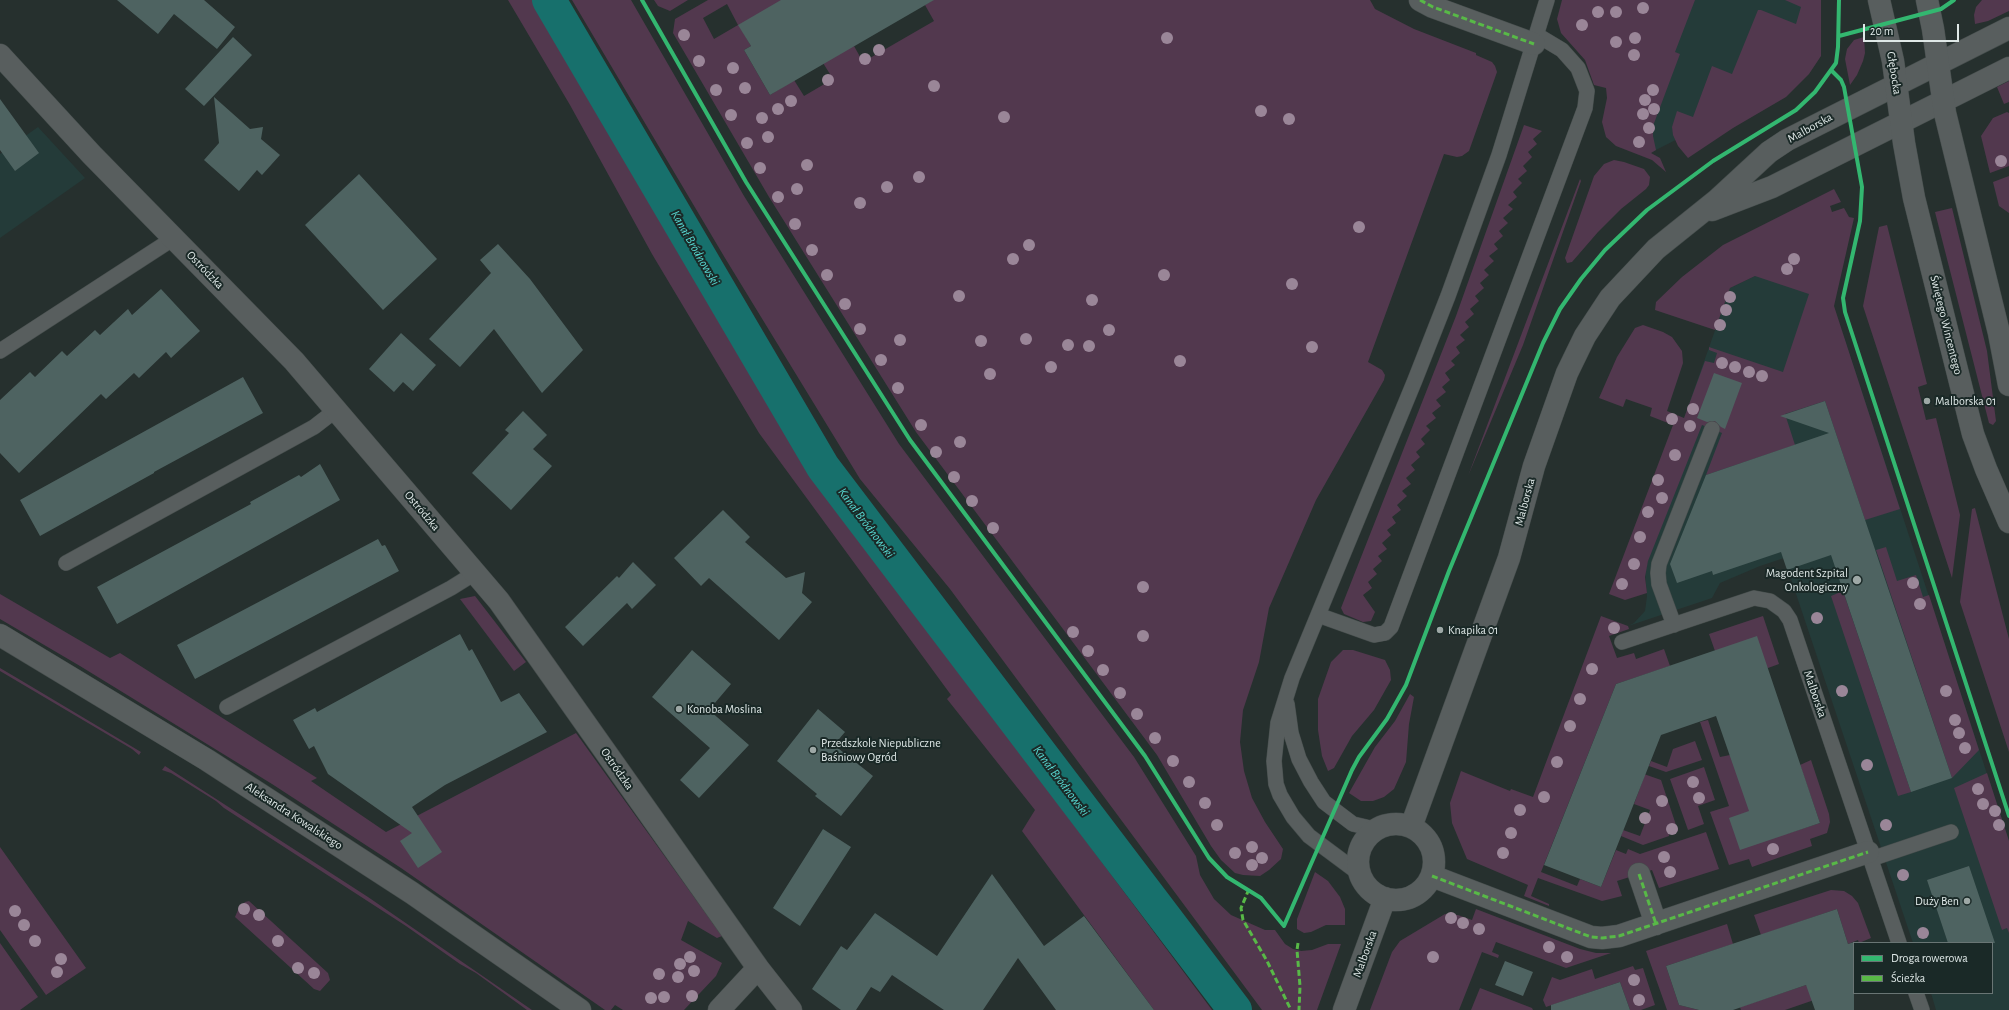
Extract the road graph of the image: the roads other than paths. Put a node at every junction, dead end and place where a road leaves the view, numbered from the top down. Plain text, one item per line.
1 (1420, 0) edge
2 (1547, 0) edge
3 (1879, 0) edge
4 (1927, 0) edge
5 (2009, 28) edge
6 (1535, 40) junction
7 (0, 55) edge
8 (1938, 65) junction
9 (2009, 68) edge
10 (1896, 86) junction
11 (1942, 102) junction
12 (1901, 122) junction
13 (1698, 216) junction
14 (174, 238) junction
15 (0, 351) edge
16 (2009, 386) edge
17 (336, 410) junction
18 (1712, 429) dead end
19 (2009, 522) edge
20 (66, 563) dead end
21 (474, 573) junction
22 (1318, 615) junction
23 (1674, 625) junction
24 (0, 635) edge
25 (1622, 642) dead end
26 (1292, 678) junction
27 (227, 707) dead end
28 (1381, 827) junction
29 (1411, 827) junction
30 (1951, 832) dead end
31 (1870, 856) junction
32 (1360, 874) junction
33 (1639, 874) dead end
34 (1432, 876) junction
35 (1385, 898) junction
36 (1656, 924) junction
37 (1899, 942) edge
38 (758, 968) junction
39 (1916, 994) edge
40 (580, 1010) edge
41 (719, 1010) edge
42 (791, 1010) edge
43 (1344, 1010) edge
44 (1922, 1010) edge

1 - 6 street
2 - 6 lane
3 - 10 street, Głębocka
4 - 8 street
5 - 8 street, Malborska
6 - 22 lane
6 - 22 lane
7 - 14 street, Ostródzka
8 - 10 street, Malborska
8 - 11 street
9 - 11 street, Malborska
10 - 12 street, Głębocka
10 - 13 street, Malborska
11 - 12 street, Malborska
11 - 16 street
12 - 13 street, Malborska
12 - 19 street, Świętego Wincentego
13 - 29 street, Malborska
14 - 15 lane
14 - 17 street, Ostródzka
17 - 20 lane
17 - 21 street, Ostródzka
18 - 23 lane
21 - 27 lane
21 - 38 street, Ostródzka
22 - 26 lane
23 - 25 lane, Malborska
23 - 31 lane, Malborska
24 - 40 street, Aleksandra Kowalskiego
26 - 28 lane
26 - 32 lane
28 - 29 street
28 - 32 street
29 - 34 street
30 - 31 lane
31 - 36 street
31 - 37 lane, Malborska
32 - 35 street
33 - 36 street
34 - 35 street
34 - 36 street
35 - 43 street, Malborska
38 - 41 street
38 - 42 street, Ostródzka
39 - 44 lane

